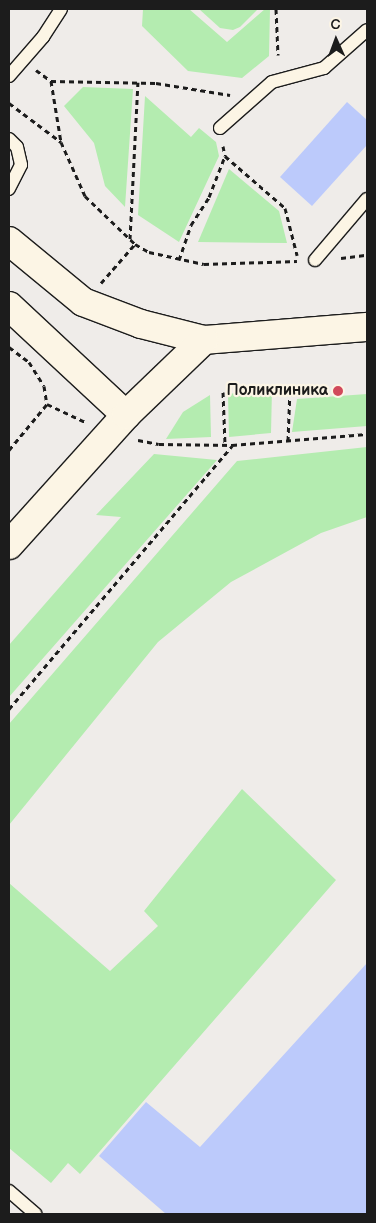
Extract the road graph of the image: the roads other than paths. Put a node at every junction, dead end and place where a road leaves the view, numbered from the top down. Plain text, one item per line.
1 (61, 9) edge
2 (367, 30) edge
3 (9, 76) edge
4 (220, 128) road end
5 (9, 139) edge
6 (9, 188) edge
7 (367, 199) edge
8 (9, 241) edge
9 (315, 260) road end
10 (9, 306) edge
11 (367, 327) edge
12 (204, 340) junction
13 (117, 424) junction
14 (9, 545) edge
15 (9, 1191) edge
16 (35, 1214) edge

1 - 3 lane
2 - 4 lane
5 - 6 lane
7 - 9 lane
8 - 12 main road
10 - 13 main road
11 - 12 main road
12 - 13 main road
13 - 14 main road
15 - 16 lane

